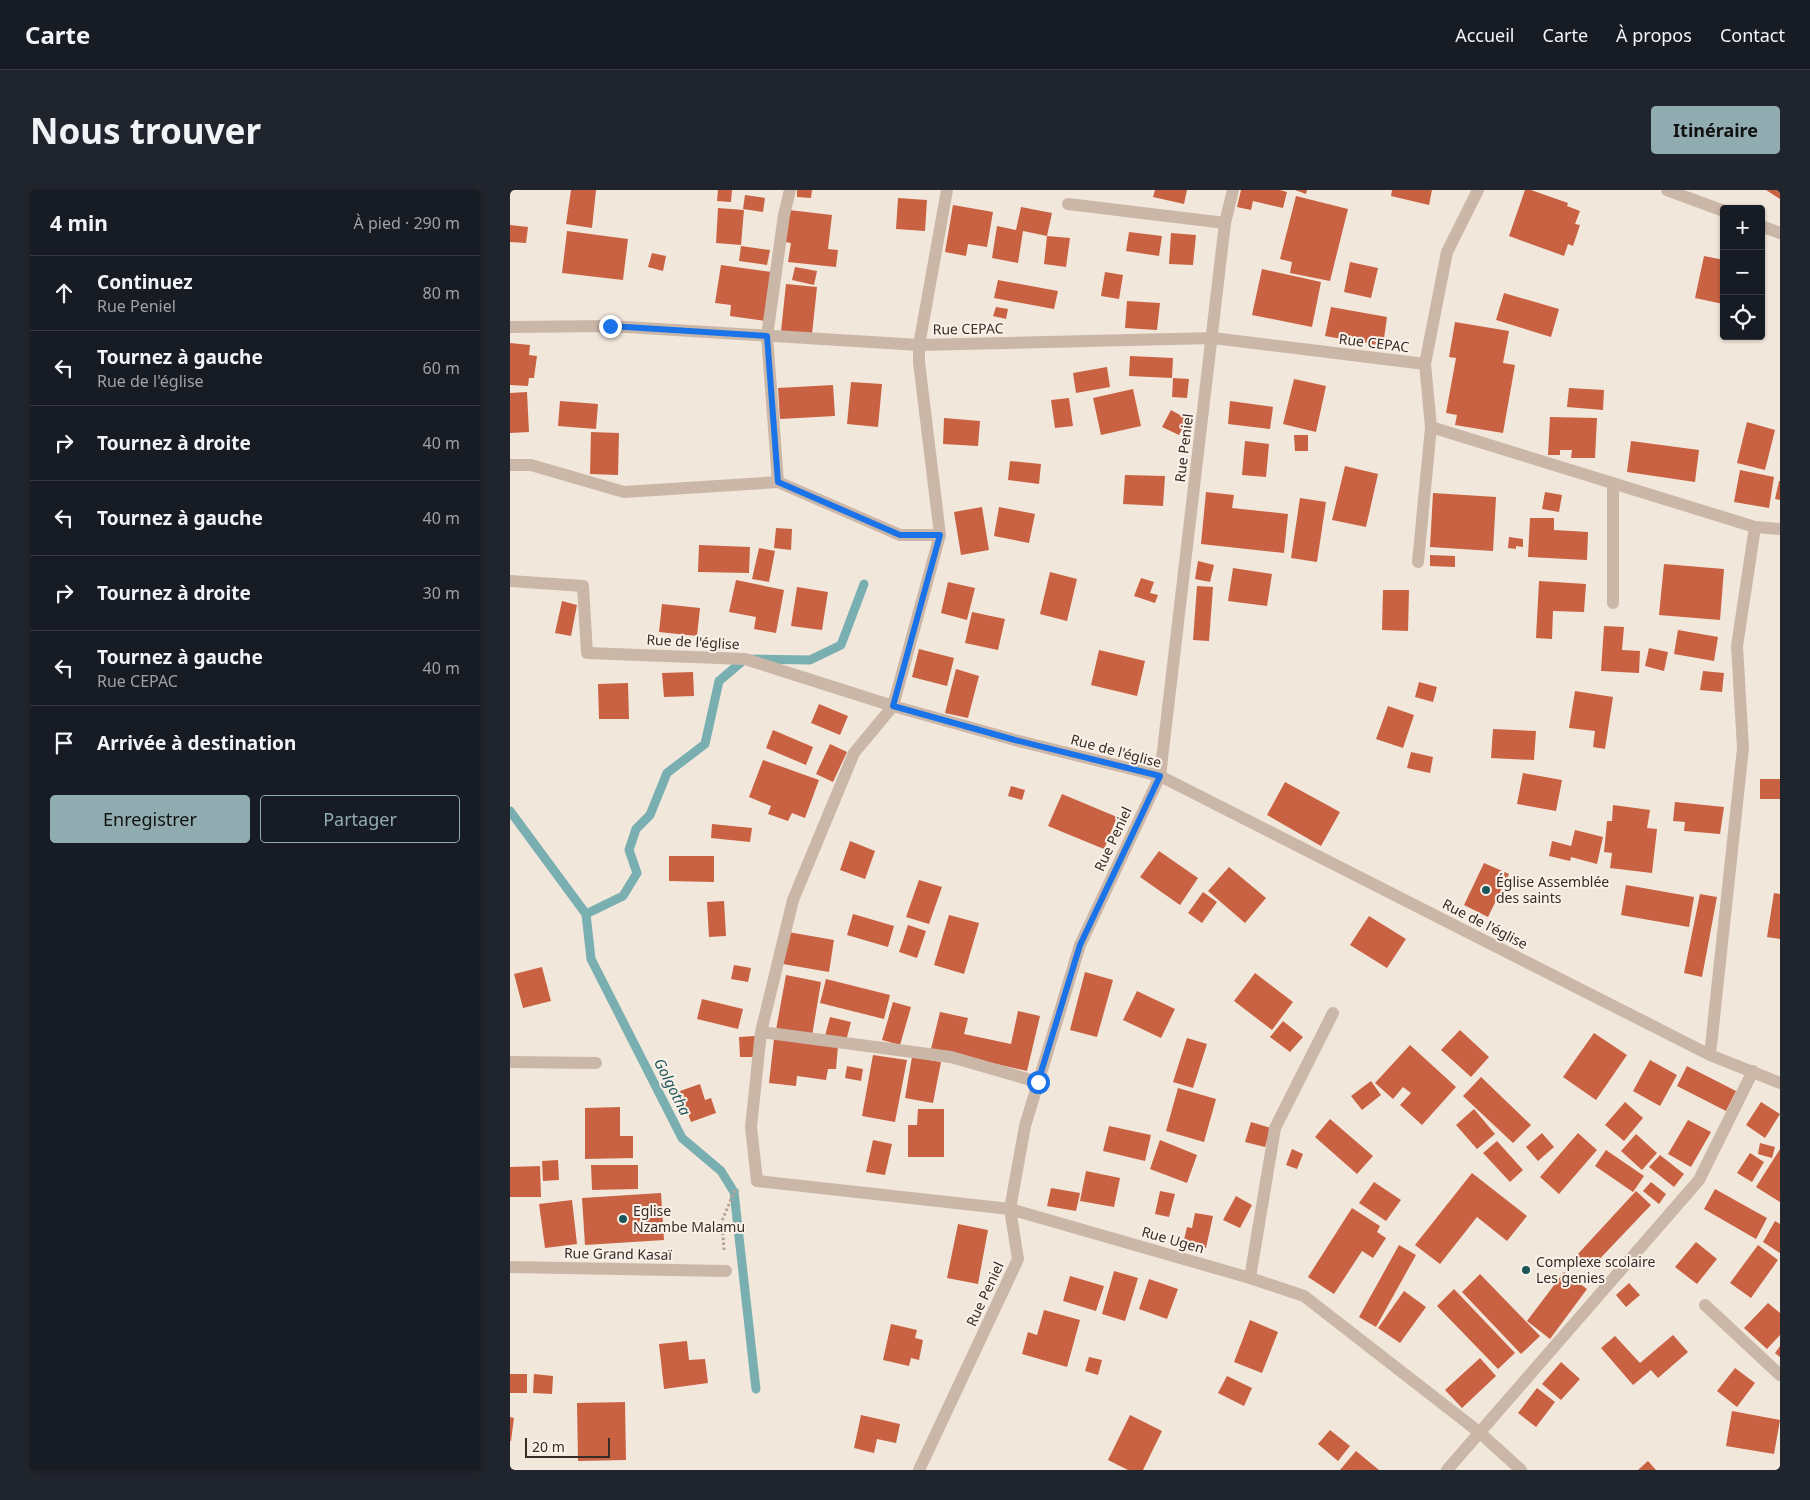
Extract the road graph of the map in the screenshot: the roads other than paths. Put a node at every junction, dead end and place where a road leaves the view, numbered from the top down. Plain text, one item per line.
1 (790, 190) edge
2 (947, 190) edge
3 (1233, 190) edge
4 (1478, 190) edge
5 (1667, 190) edge
6 (1068, 204) dead end
7 (1720, 210) edge
8 (1225, 223) junction
9 (1765, 227) edge
10 (1780, 233) edge
11 (510, 327) edge
12 (767, 336) junction
13 (1212, 338) junction
14 (919, 345) junction
15 (1425, 364) junction
16 (1431, 427) junction
17 (510, 465) edge
18 (778, 482) junction
19 (1612, 483) junction
20 (1756, 527) junction
21 (1780, 529) edge
22 (940, 535) junction
23 (1418, 562) dead end
24 (510, 580) edge
25 (1613, 603) dead end
26 (893, 706) junction
27 (1160, 776) junction
28 (1333, 1013) dead end
29 (761, 1032) junction
30 (1710, 1055) junction
31 (510, 1062) edge
32 (596, 1063) dead end
33 (1753, 1071) junction
34 (1038, 1082) junction
35 (1780, 1083) edge
36 (1010, 1209) junction
37 (510, 1267) edge
38 (726, 1271) road end
39 (1250, 1278) junction
40 (1704, 1305) dead end
41 (1780, 1375) edge
42 (1479, 1432) junction
43 (919, 1470) edge
44 (1447, 1470) edge
45 (1522, 1470) edge

1 - 12 street
2 - 14 street
3 - 8 street, Rue Peniel
4 - 15 street
5 - 7 street
6 - 8 street
8 - 13 street, Rue Peniel
9 - 10 street
11 - 12 street, Rue CEPAC
12 - 14 street, Rue CEPAC
12 - 18 street
13 - 14 street, Rue CEPAC
13 - 15 street, Rue CEPAC
13 - 27 street, Rue Peniel
14 - 22 street
15 - 16 street
16 - 19 street
16 - 23 street
17 - 18 street
18 - 22 street
19 - 20 street
19 - 25 street
20 - 21 street
20 - 30 street
22 - 26 street
24 - 26 street, Rue de l'église
26 - 27 street, Rue de l'église
26 - 29 street
27 - 30 street, Rue de l'église
27 - 34 street, Rue Peniel
28 - 39 street
29 - 34 street
29 - 36 street, Rue Ugen
30 - 33 street, Rue de l'église
31 - 32 street
33 - 35 street, Rue de l'église
33 - 42 street
34 - 36 street, Rue Peniel
36 - 39 street, Rue Ugen
36 - 43 street, Rue Peniel
37 - 38 street, Rue Grand Kasaï
39 - 42 street, Rue Ugen
40 - 41 street
42 - 44 street
42 - 45 street, Rue Ugen

